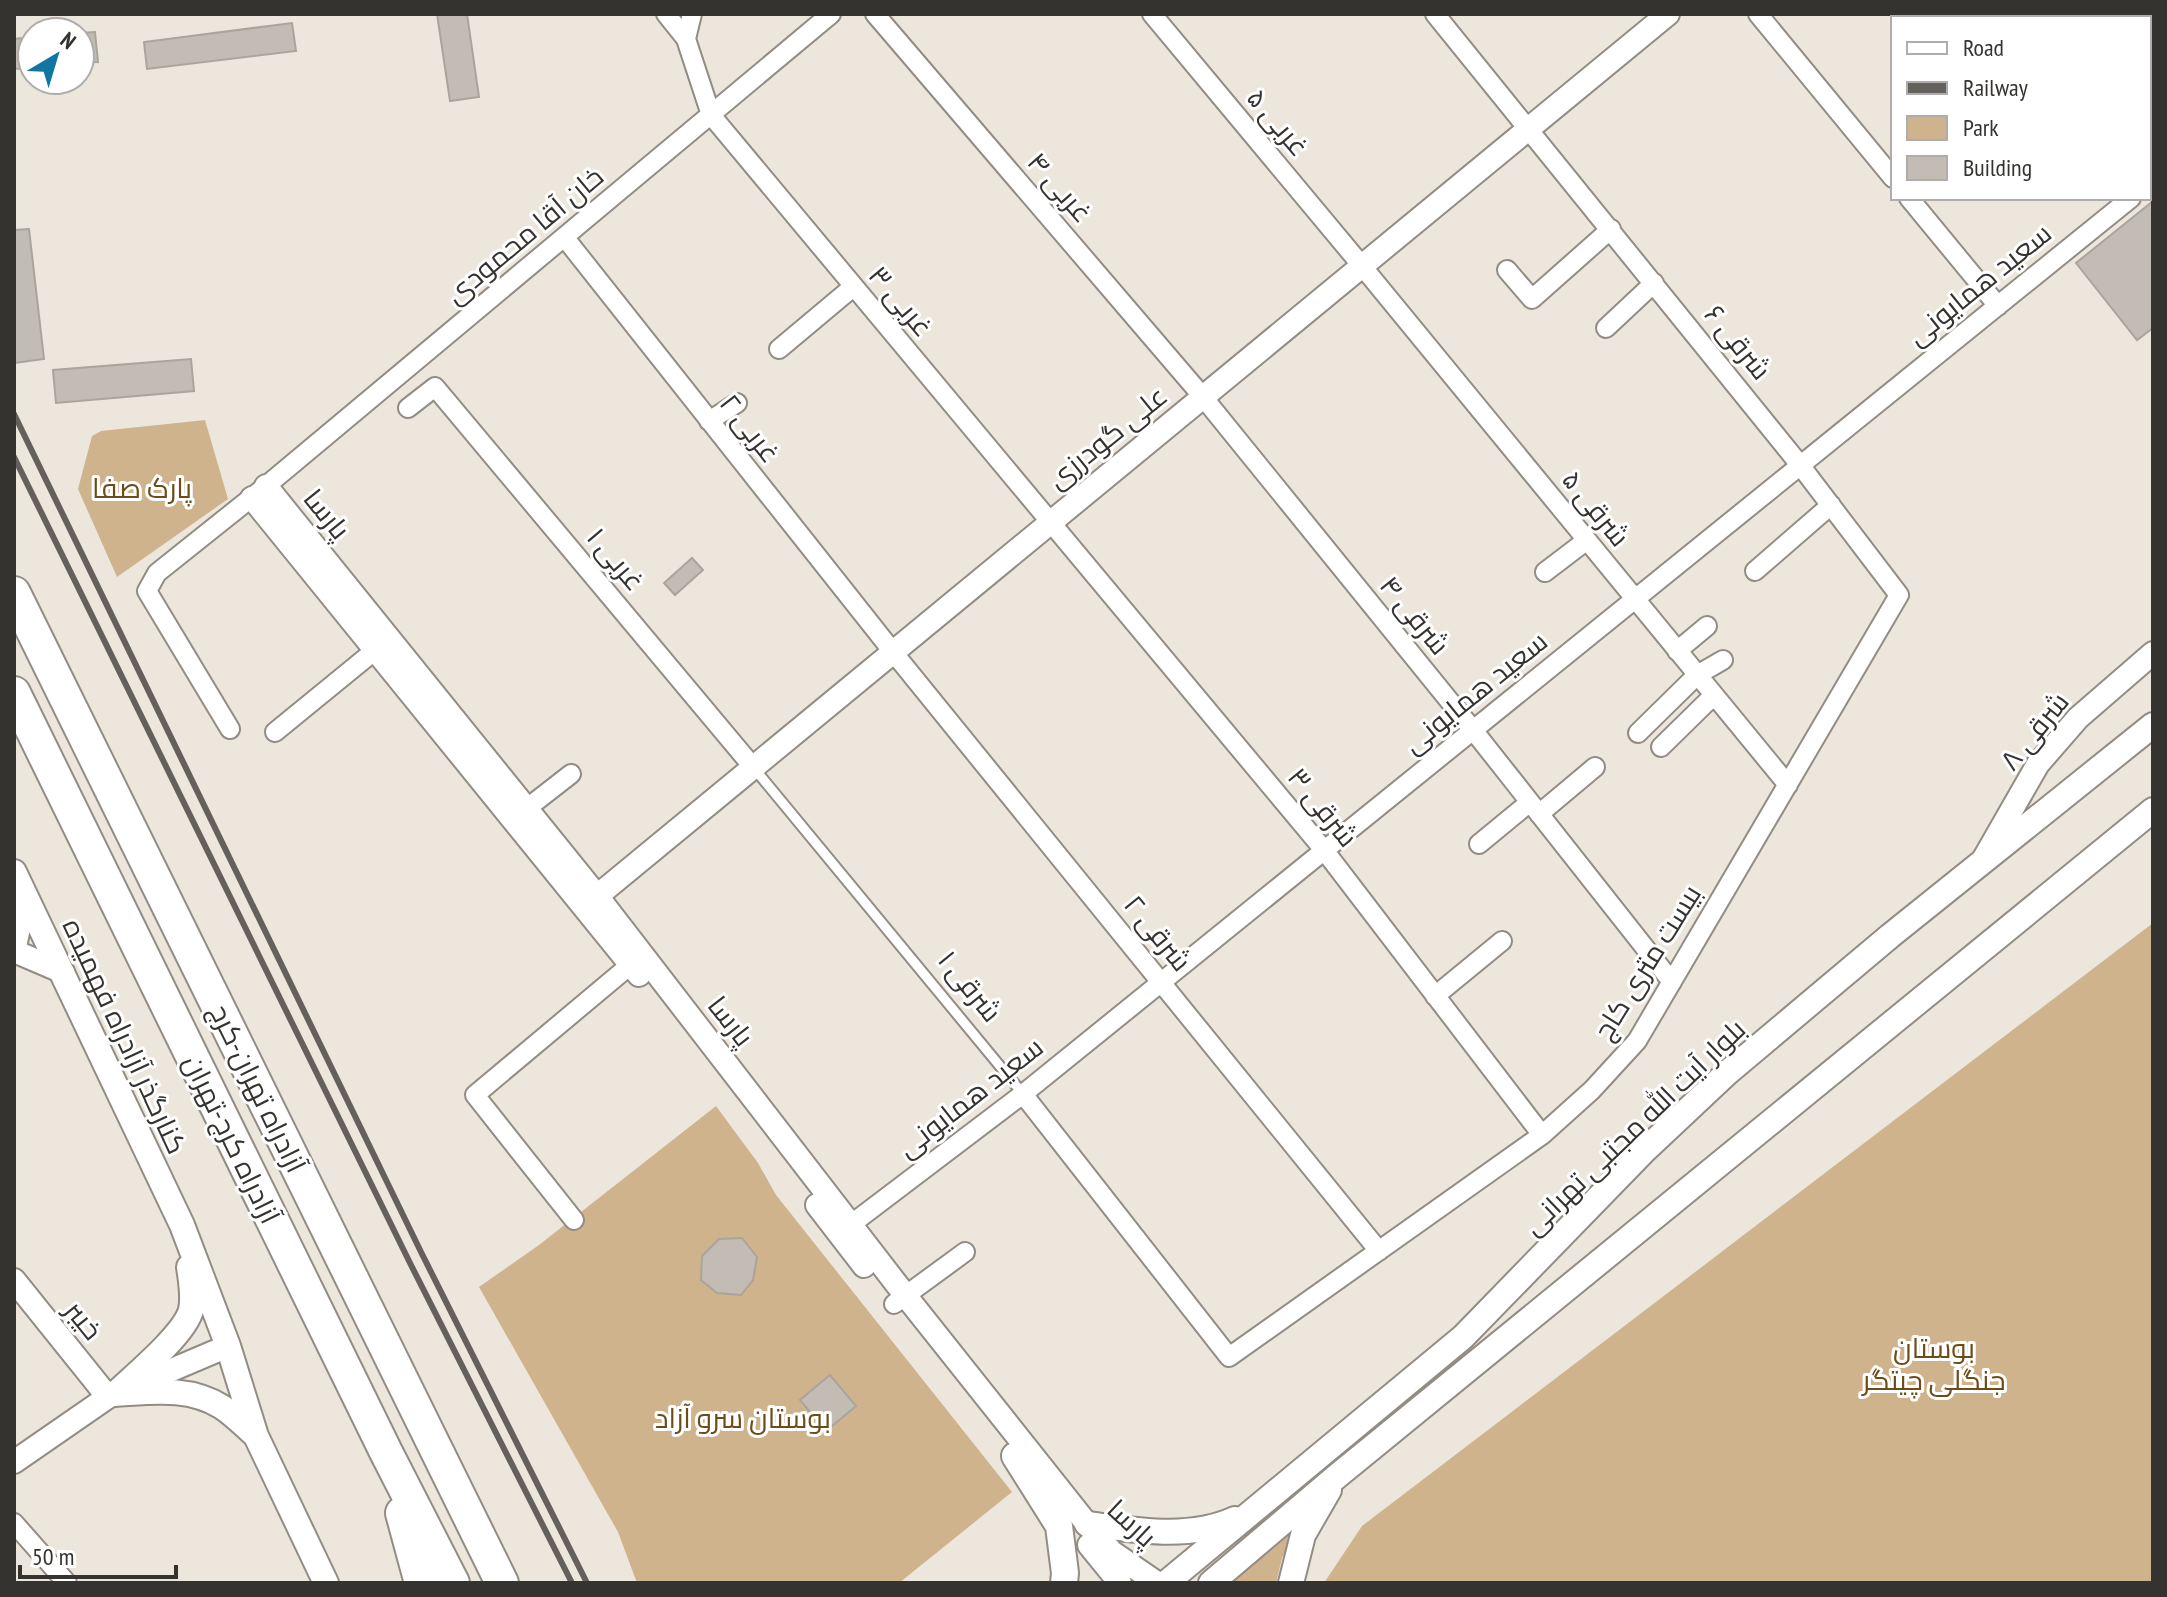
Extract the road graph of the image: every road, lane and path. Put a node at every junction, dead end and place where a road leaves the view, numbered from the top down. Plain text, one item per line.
1 (666, 14) edge
2 (692, 14) edge
3 (831, 14) edge
4 (875, 14) edge
5 (1152, 14) edge
6 (1435, 14) edge
7 (1668, 14) edge
8 (1758, 14) edge
9 (686, 39) junction
10 (711, 115) junction
11 (1530, 128) junction
12 (1891, 176) edge
13 (1911, 200) edge
14 (2129, 200) edge
15 (1611, 229) junction
16 (565, 238) junction
17 (1362, 266) junction
18 (1507, 270) dead end
19 (1654, 283) junction
20 (853, 287) junction
21 (1998, 306) junction
22 (1606, 328) dead end
23 (779, 349) dead end
24 (1203, 397) junction
25 (737, 403) dead end
26 (408, 408) dead end
27 (709, 421) junction
28 (1800, 465) junction
29 (259, 492) junction
30 (1831, 505) junction
31 (1050, 522) junction
32 (1587, 540) junction
33 (1755, 571) dead end
34 (1545, 572) dead end
35 (14, 593) edge
36 (1899, 595) joint
37 (1635, 599) junction
38 (1707, 626) dead end
39 (383, 645) junction
40 (1677, 651) junction
41 (893, 652) junction
42 (2153, 653) edge
43 (1723, 660) dead end
44 (1697, 675) junction
45 (14, 693) edge
46 (1714, 695) junction
47 (2153, 725) edge
48 (230, 729) dead end
49 (1473, 730) junction
50 (275, 732) dead end
51 (1638, 733) dead end
52 (1661, 747) dead end
53 (753, 767) junction
54 (1595, 767) dead end
55 (571, 774) dead end
56 (1788, 785) junction
57 (1534, 808) junction
58 (526, 809) junction
59 (2153, 810) edge
60 (1479, 844) dead end
61 (1324, 850) junction
62 (1981, 863) junction
63 (14, 872) edge
64 (26, 896) junction
65 (591, 901) junction
66 (1502, 941) dead end
67 (14, 952) edge
68 (636, 960) junction
69 (63, 972) junction
70 (1161, 982) junction
71 (1672, 982) junction
72 (1435, 996) junction
73 (1023, 1094) junction
74 (1542, 1135) junction
75 (574, 1220) dead end
76 (182, 1225) junction
77 (845, 1228) junction
78 (1379, 1251) junction
79 (965, 1252) dead end
80 (14, 1280) edge
81 (900, 1300) junction
82 (228, 1346) junction
83 (1229, 1357) joint
84 (112, 1395) junction
85 (256, 1436) junction
86 (386, 1452) junction
87 (1015, 1456) junction
88 (14, 1462) edge
89 (1336, 1477) junction
90 (1256, 1510) junction
91 (14, 1523) edge
92 (1087, 1524) junction
93 (67, 1583) edge
94 (326, 1583) edge
95 (421, 1583) edge
96 (453, 1583) edge
97 (502, 1583) edge
98 (1064, 1583) edge
99 (1120, 1583) edge
100 (1157, 1583) edge
101 (1166, 1583) edge
102 (1211, 1583) edge
103 (1291, 1583) edge

1 - 9 street
2 - 9 street
3 - 10 street, خان آقا محمودی
4 - 24 street, ۴ غربی
5 - 17 street, ۵ غربی
6 - 11 street, ۶ شرقی
7 - 11 street, علی گودرزی
8 - 12 street
9 - 10 street
10 - 16 street, خان آقا محمودی
10 - 20 street, ۳ غربی
11 - 15 street, ۶ شرقی
11 - 17 street, علی گودرزی
13 - 21 street
14 - 21 street, سعید همایونی
15 - 18 street
15 - 19 street, ۶ شرقی
16 - 27 street, ۲ غربی
16 - 29 street, خان آقا محمودی
17 - 24 street, علی گودرزی
17 - 32 street, ۵ شرقی
19 - 22 street
19 - 28 street, ۶ شرقی
20 - 23 street
20 - 31 street, ۳ غربی
21 - 28 street, سعید همایونی
24 - 31 street, علی گودرزی
24 - 49 street, ۴ شرقی
25 - 27 street
26 - 53 street, ۱ غربی
27 - 41 street, ۲ غربی
28 - 30 street, ۶ شرقی
28 - 37 street, سعید همایونی
29 - 39 street, پارسا
29 - 48 street, خان آقا محمودی
30 - 33 street
30 - 36 street, ۶ شرقی
31 - 41 street, علی گودرزی
31 - 61 street, ۳ شرقی
32 - 34 street
32 - 37 street, ۵ شرقی
35 - 97 highway, آزادراه تهران-کرج
36 - 56 street, بیست متری کاج
37 - 40 street, ۵ شرقی
37 - 49 street, سعید همایونی
38 - 40 street
39 - 50 street
39 - 58 street, پارسا
39 - 65 street, پارسا
40 - 44 street, ۵ شرقی
41 - 53 street, علی گودرزی
41 - 70 street, ۲ شرقی
42 - 62 street, ۸ شرقی
43 - 44 street
44 - 46 street, ۵ شرقی
44 - 51 street
45 - 86 highway, آزادراه کرج-تهران
46 - 52 street
46 - 56 street, ۵ شرقی
47 - 62 main road, بلوار آیت الله مجتبی تهرانی
49 - 57 street, ۴ شرقی
49 - 61 street, سعید همایونی
53 - 65 street, علی گودرزی
53 - 73 lane, ۱ شرقی
54 - 57 street
55 - 58 street
56 - 71 street, بیست متری کاج
57 - 60 street
57 - 71 street, ۴ شرقی
58 - 65 street, پارسا
59 - 89 main road
61 - 70 street, سعید همایونی
61 - 72 street, ۳ شرقی
62 - 90 main road, بلوار آیت الله مجتبی تهرانی
63 - 64 main road, کنارگذر آزادراه فهمیده
64 - 67 street
64 - 69 main road, کنارگذر آزادراه فهمیده
65 - 68 street, پارسا
66 - 72 street
67 - 69 street
68 - 75 street
68 - 77 street, پارسا
69 - 76 main road, کنارگذر آزادراه فهمیده
70 - 73 street, سعید همایونی
70 - 78 street, ۲ شرقی
71 - 74 street, بیست متری کاج
72 - 74 street, ۳ شرقی
73 - 77 street, سعید همایونی
73 - 83 street, ۱ شرقی
74 - 78 street, بیست متری کاج
76 - 82 main road
76 - 84 main road
77 - 81 street, پارسا
78 - 83 street, بیست متری کاج
79 - 81 street
80 - 84 street, خیبر
81 - 87 street, پارسا
81 - 92 street, پارسا
82 - 84 street
82 - 85 main road
84 - 85 main road
84 - 88 street
85 - 94 main road
86 - 95 highway
86 - 96 highway, آزادراه کرج-تهران
87 - 98 main road
87 - 99 street, پارسا
89 - 102 main road
89 - 103 main road
90 - 92 main road
90 - 101 main road, بلوار آیت الله مجتبی تهرانی
91 - 93 street
92 - 100 street, پارسا

